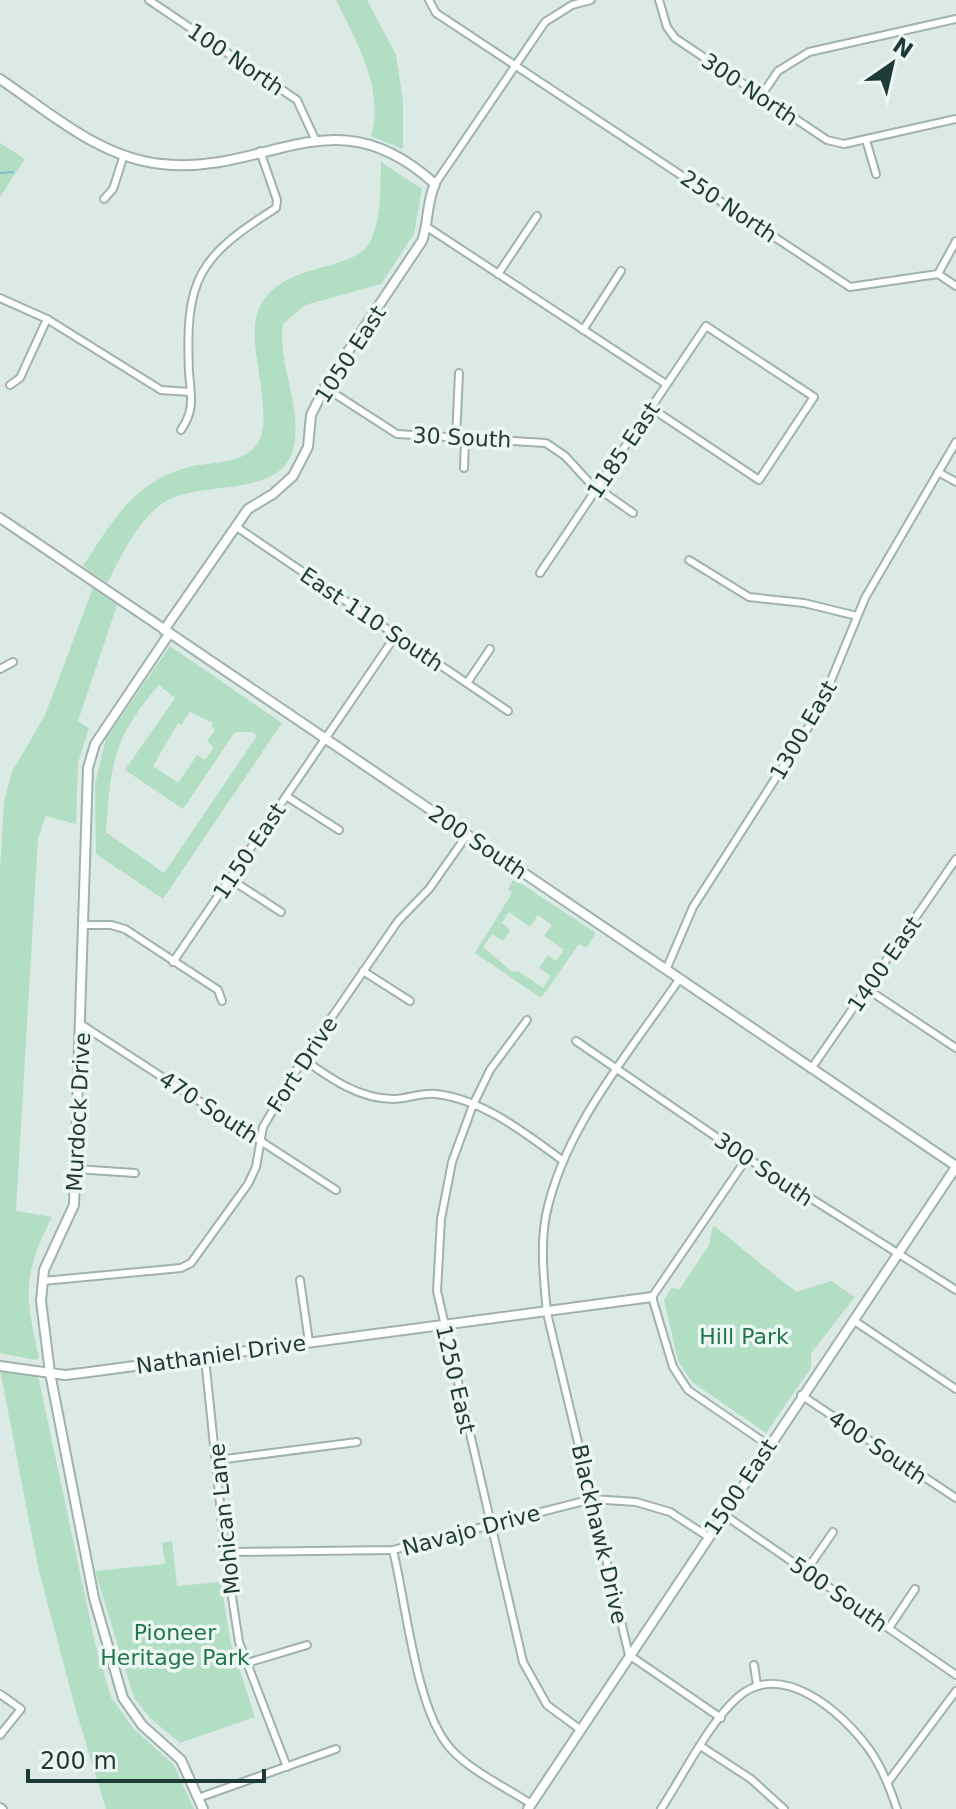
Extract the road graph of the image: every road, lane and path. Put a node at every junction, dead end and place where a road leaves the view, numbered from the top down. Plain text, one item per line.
1 (429, 0) edge
2 (591, 0) edge
3 (659, 0) edge
4 (153, 1) edge
5 (956, 19) edge
6 (515, 64) junction
7 (0, 79) edge
8 (761, 96) junction
9 (956, 119) edge
10 (315, 139) junction
11 (866, 140) junction
12 (260, 151) junction
13 (124, 155) junction
14 (876, 174) dead end
15 (435, 184) junction
16 (104, 199) dead end
17 (537, 216) dead end
18 (427, 227) junction
19 (956, 241) edge
20 (621, 271) dead end
21 (498, 274) junction
22 (938, 274) junction
23 (956, 286) edge
24 (0, 298) edge
25 (47, 319) junction
26 (583, 330) junction
27 (459, 373) dead end
28 (327, 383) junction
29 (666, 384) junction
30 (10, 385) dead end
31 (190, 392) junction
32 (651, 408) junction
33 (181, 430) dead end
34 (456, 439) junction
35 (465, 440) junction
36 (956, 442) edge
37 (464, 468) dead end
38 (938, 472) junction
39 (956, 482) edge
40 (597, 488) junction
41 (633, 513) dead end
42 (0, 518) edge
43 (235, 526) junction
44 (689, 560) dead end
45 (540, 573) dead end
46 (857, 616) junction
47 (167, 632) junction
48 (396, 635) junction
49 (490, 649) dead end
50 (13, 662) dead end
51 (0, 669) edge
52 (467, 683) junction
53 (508, 711) dead end
54 (325, 740) junction
55 (286, 796) junction
56 (339, 830) dead end
57 (467, 835) junction
58 (956, 859) edge
59 (947, 873) junction
60 (956, 878) edge
61 (230, 879) junction
62 (281, 912) dead end
63 (84, 925) junction
64 (173, 962) junction
65 (363, 971) junction
66 (664, 972) junction
67 (678, 981) junction
68 (867, 989) junction
69 (222, 1001) dead end
70 (410, 1001) dead end
71 (527, 1020) dead end
72 (82, 1025) junction
73 (576, 1041) dead end
74 (956, 1048) edge
75 (303, 1059) junction
76 (811, 1069) junction
77 (618, 1070) junction
78 (473, 1105) junction
79 (261, 1139) junction
80 (747, 1158) junction
81 (562, 1160) junction
82 (956, 1166) edge
83 (76, 1169) junction
84 (135, 1173) dead end
85 (336, 1190) dead end
86 (897, 1254) junction
87 (300, 1280) dead end
88 (43, 1281) junction
89 (956, 1290) edge
90 (652, 1297) junction
91 (547, 1313) junction
92 (853, 1320) junction
93 (443, 1325) junction
94 (309, 1342) junction
95 (205, 1358) junction
96 (0, 1366) edge
97 (50, 1373) junction
98 (956, 1389) edge
99 (801, 1395) junction
100 (357, 1442) dead end
101 (768, 1445) junction
102 (218, 1460) junction
103 (956, 1498) edge
104 (592, 1499) junction
105 (723, 1514) junction
106 (490, 1526) junction
107 (833, 1532) dead end
108 (707, 1536) junction
109 (393, 1550) junction
110 (225, 1552) junction
111 (806, 1571) junction
112 (915, 1589) dead end
113 (889, 1628) junction
114 (307, 1645) dead end
115 (629, 1655) junction
116 (247, 1663) junction
117 (754, 1665) dead end
118 (956, 1675) edge
119 (757, 1685) junction
120 (956, 1691) edge
121 (0, 1694) edge
122 (721, 1718) junction
123 (581, 1730) junction
124 (0, 1735) edge
125 (702, 1747) junction
126 (336, 1749) dead end
127 (287, 1767) junction
128 (888, 1782) junction
129 (198, 1798) junction
130 (529, 1806) edge
131 (782, 1806) edge
132 (203, 1809) edge
133 (661, 1809) edge
134 (775, 1809) edge
135 (897, 1809) edge

1 - 6 street
2 - 6 street
3 - 8 street, 300 North
4 - 10 street, 100 North
5 - 8 street
6 - 15 street
6 - 22 street, 250 North
7 - 13 street
8 - 11 street, 300 North
9 - 11 street, 300 North
10 - 12 street
10 - 15 street
11 - 14 street
12 - 13 street
12 - 31 street
13 - 16 street
15 - 18 street, 1050 East
17 - 21 street
18 - 21 street
18 - 28 street, 1050 East
19 - 22 street
20 - 26 street
21 - 26 street
22 - 23 street
24 - 25 street
25 - 30 street
25 - 31 street
26 - 29 street
27 - 34 street
28 - 34 street, 30 South
28 - 43 street, 1050 East
29 - 32 street, 1185 East
29 - 32 street, 1185 East
31 - 33 street
32 - 40 street, 1185 East
34 - 35 street, 30 South
35 - 37 street
35 - 40 street, 30 South
36 - 38 street, 1300 East
38 - 39 street
38 - 46 street, 1300 East
40 - 41 street, 30 South
40 - 45 street, 1185 East
42 - 47 street, 200 South
43 - 47 street, 1050 East
43 - 48 street, East 110 South
44 - 46 street
46 - 66 street, 1300 East
47 - 54 street, 200 South
47 - 63 street, Murdock Drive
48 - 52 street, East 110 South
48 - 54 street, 1150 East
49 - 52 street
50 - 51 street
52 - 53 street, East 110 South
54 - 55 street, 1150 East
54 - 57 street, 200 South
55 - 56 street
55 - 61 street, 1150 East
57 - 65 street, Fort Drive
57 - 66 street, 200 South
58 - 59 street, 1400 East
59 - 60 street
59 - 68 street, 1400 East
61 - 62 street
61 - 64 street, 1150 East
63 - 64 street
63 - 72 street, Murdock Drive
64 - 69 street
65 - 70 street
65 - 75 street, Fort Drive
66 - 67 street, 200 South
67 - 76 street, 200 South
67 - 77 street
68 - 74 street
68 - 76 street, 1400 East
71 - 78 street, 1250 East
72 - 79 street, 470 South
72 - 83 street, Murdock Drive
73 - 77 street, 300 South
75 - 78 street
75 - 79 street, Fort Drive
76 - 82 street, 200 South
77 - 80 street, 300 South
77 - 81 street, Blackhawk Drive
78 - 81 street
78 - 93 street, 1250 East
79 - 85 street, 470 South
79 - 88 street, Fort Drive
80 - 86 street, 300 South
80 - 90 street
81 - 91 street, Blackhawk Drive
82 - 86 street, 1500 East
83 - 84 street
83 - 88 street, Murdock Drive
86 - 89 street, 300 South
86 - 92 street, 1500 East
87 - 94 street
88 - 97 street, Murdock Drive
90 - 91 street, Nathaniel Drive
90 - 101 street
91 - 93 street, Nathaniel Drive
91 - 104 street, Blackhawk Drive
92 - 98 street
92 - 99 street, 1500 East
93 - 94 street, Nathaniel Drive
93 - 106 street, 1250 East
94 - 95 street, Nathaniel Drive
95 - 97 street, Nathaniel Drive
95 - 102 street, Mohican Lane
96 - 97 street, Nathaniel Drive
97 - 129 street, Murdock Drive
99 - 101 street, 1500 East
99 - 103 street, 400 South
100 - 102 street
101 - 105 street, 1500 East
102 - 110 street, Mohican Lane
104 - 106 street, Navajo Drive
104 - 108 street, Navajo Drive
104 - 115 street, Blackhawk Drive
105 - 108 street, 1500 East
105 - 111 street, 500 South
106 - 109 street, Navajo Drive
106 - 123 street, 1250 East
107 - 111 street
108 - 115 street, 1500 East
109 - 110 street, Navajo Drive
109 - 130 street
110 - 116 street, Mohican Lane
111 - 113 street, 500 South
112 - 113 street
113 - 118 street, 500 South
114 - 116 street
115 - 122 street, Blackhawk Drive
115 - 123 street, 1500 East
116 - 127 street, Mohican Lane
117 - 119 street
119 - 122 street
119 - 128 street
120 - 128 street
121 - 124 street
122 - 125 street
123 - 130 street, 1500 East
125 - 131 street
125 - 133 street
126 - 127 street
127 - 129 street
128 - 135 street
129 - 132 street, Murdock Drive
131 - 134 street

